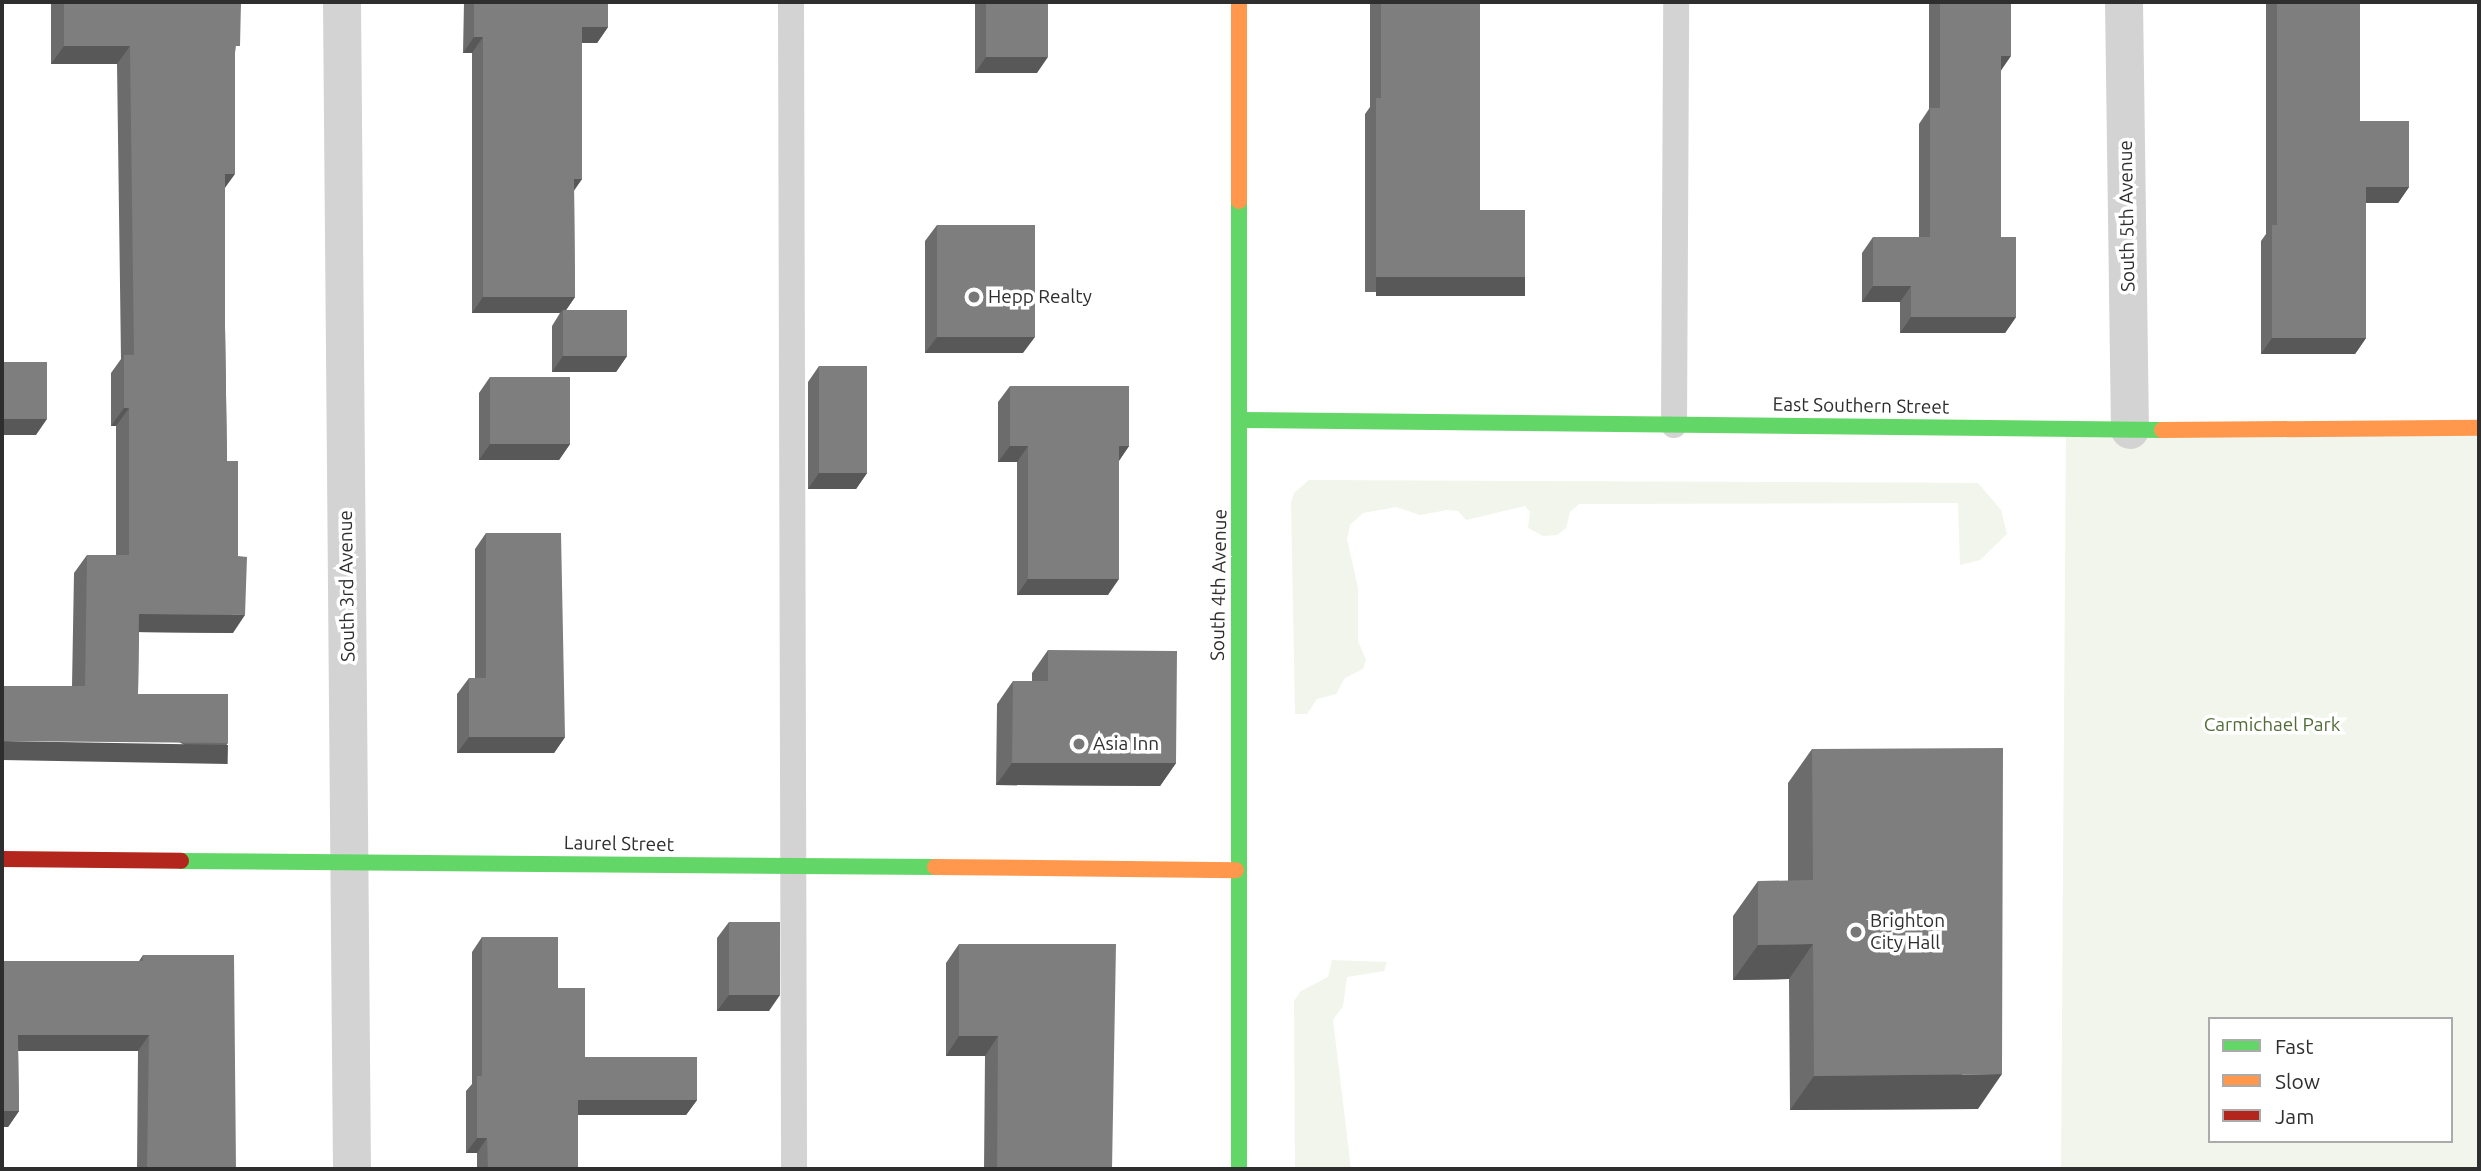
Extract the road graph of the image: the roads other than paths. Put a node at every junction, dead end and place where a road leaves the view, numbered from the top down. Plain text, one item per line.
1 (342, 2) edge
2 (791, 2) edge
3 (1239, 2) edge
4 (1676, 2) edge
5 (2124, 2) edge
6 (1242, 420) junction
7 (1674, 425) junction
8 (2479, 428) edge
9 (2130, 430) junction
10 (2, 859) edge
11 (349, 862) junction
12 (794, 867) junction
13 (1236, 870) junction
14 (352, 1169) edge
15 (794, 1169) edge
16 (1239, 1169) edge

1 - 11 street, South 3rd Avenue
2 - 12 lane
3 - 6 street, South 4th Avenue
4 - 7 lane
5 - 9 street, South 5th Avenue
6 - 7 street, East Southern Street
6 - 13 street, South 4th Avenue
7 - 9 street, East Southern Street
8 - 9 street, East Southern Street
10 - 11 street, Laurel Street
11 - 12 street, Laurel Street
11 - 14 street, South 3rd Avenue
12 - 13 street, Laurel Street
12 - 15 lane
13 - 16 street, South 4th Avenue

